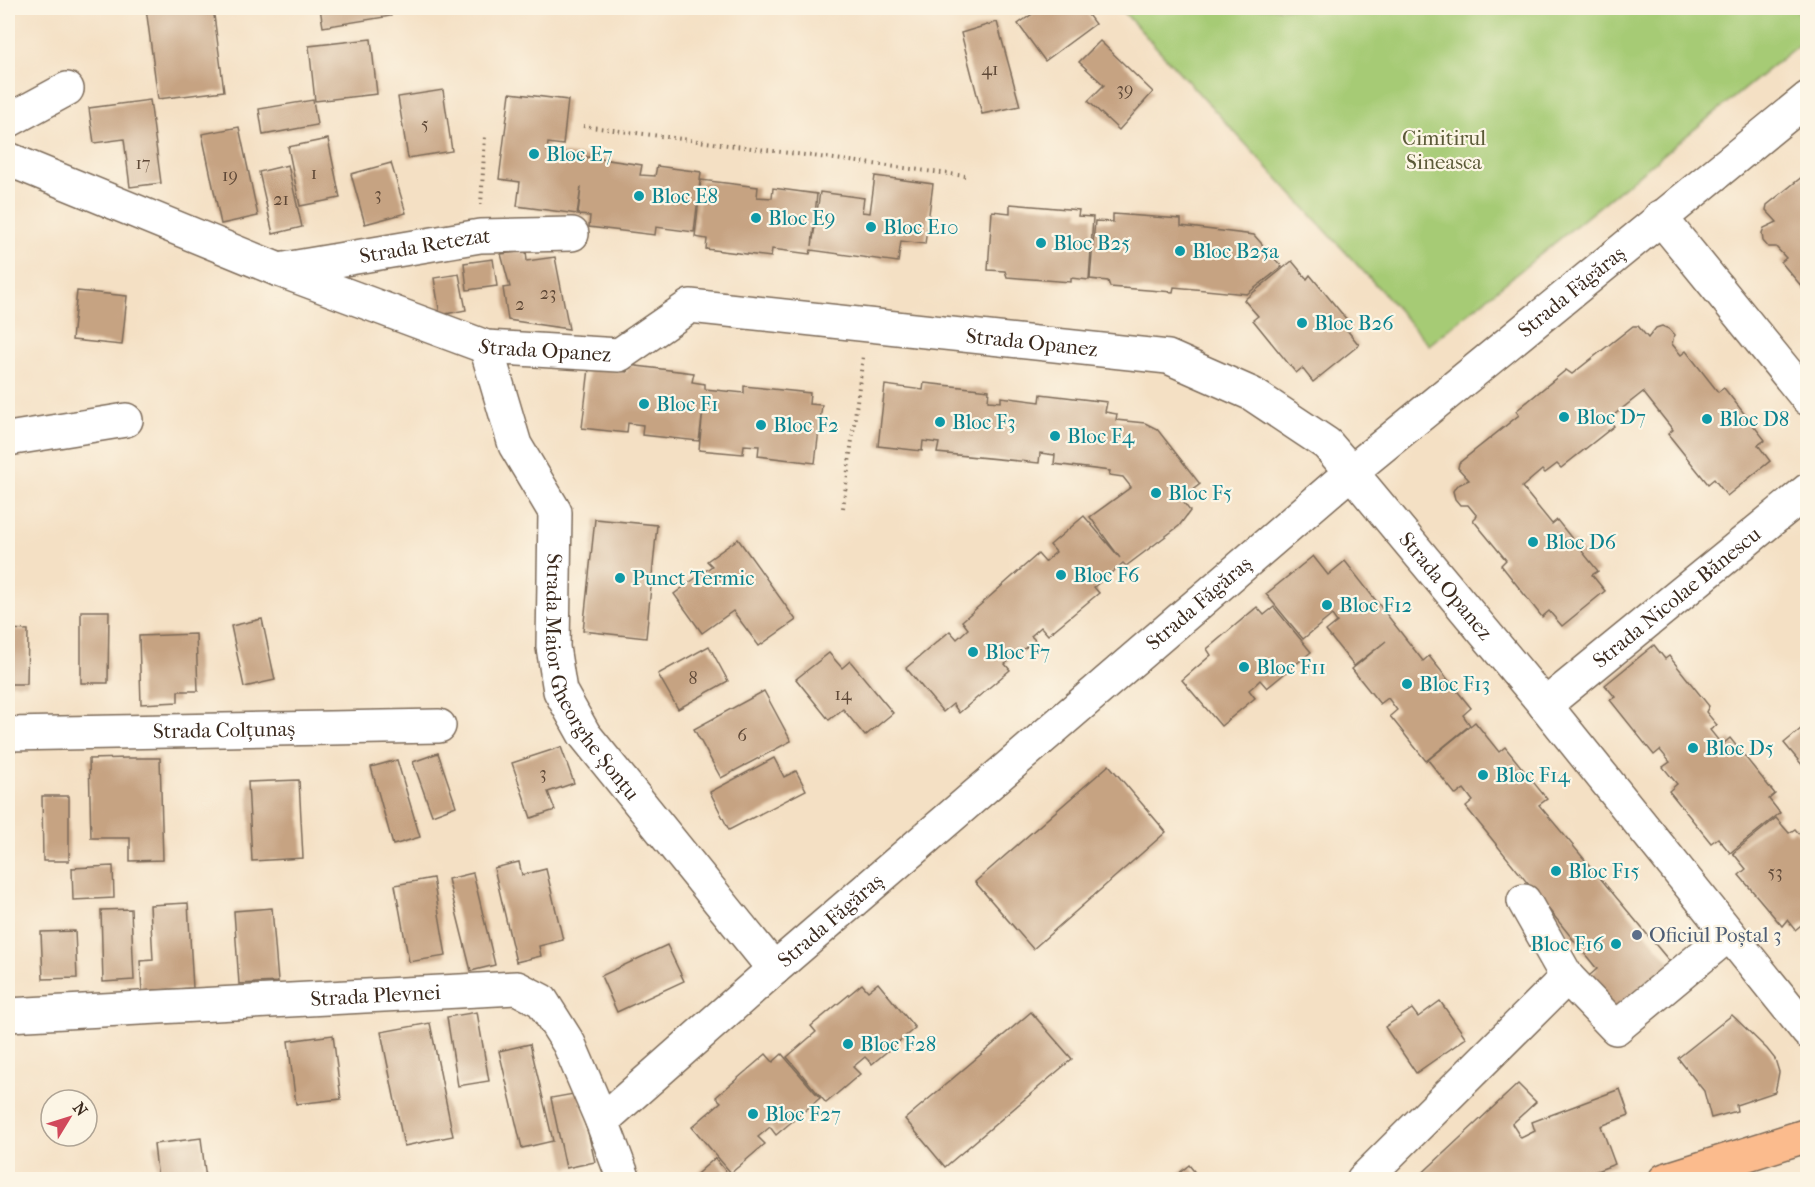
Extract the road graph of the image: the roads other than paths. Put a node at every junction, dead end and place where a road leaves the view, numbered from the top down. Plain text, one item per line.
1 (67, 89) dead end
2 (1808, 98) edge
3 (8, 121) edge
4 (8, 159) edge
5 (1660, 217) junction
6 (572, 234) dead end
7 (279, 270) junction
8 (486, 346) junction
9 (1808, 399) edge
10 (126, 420) dead end
11 (8, 439) edge
12 (1352, 472) junction
13 (1808, 490) edge
14 (1545, 705) junction
15 (439, 726) dead end
16 (8, 734) edge
17 (1524, 901) dead end
18 (1729, 934) junction
19 (774, 969) junction
20 (1567, 977) junction
21 (8, 1015) edge
22 (1808, 1032) edge
23 (602, 1121) junction
24 (1808, 1135) edge
25 (624, 1179) edge
26 (1363, 1179) edge
27 (1665, 1179) edge

1 - 3 street
2 - 5 street, Strada Făgăraș
4 - 7 street, Strada Opanez
5 - 9 street
5 - 12 street, Strada Făgăraș
6 - 7 street, Strada Retezat
7 - 8 street, Strada Opanez
8 - 12 street, Strada Opanez
8 - 19 street, Strada Maior Gheorghe Șonțu
10 - 11 street
12 - 14 street, Strada Opanez
12 - 19 street, Strada Făgăraș
13 - 14 street, Strada Nicolae Bănescu
14 - 18 street, Strada Opanez
15 - 16 street, Strada Colțunaș
17 - 20 street
18 - 20 street
18 - 22 street, Strada Opanez
19 - 23 street, Strada Făgăraș
20 - 26 street
21 - 23 street, Strada Plevnei
23 - 25 street, Strada Plevnei
24 - 27 main road

